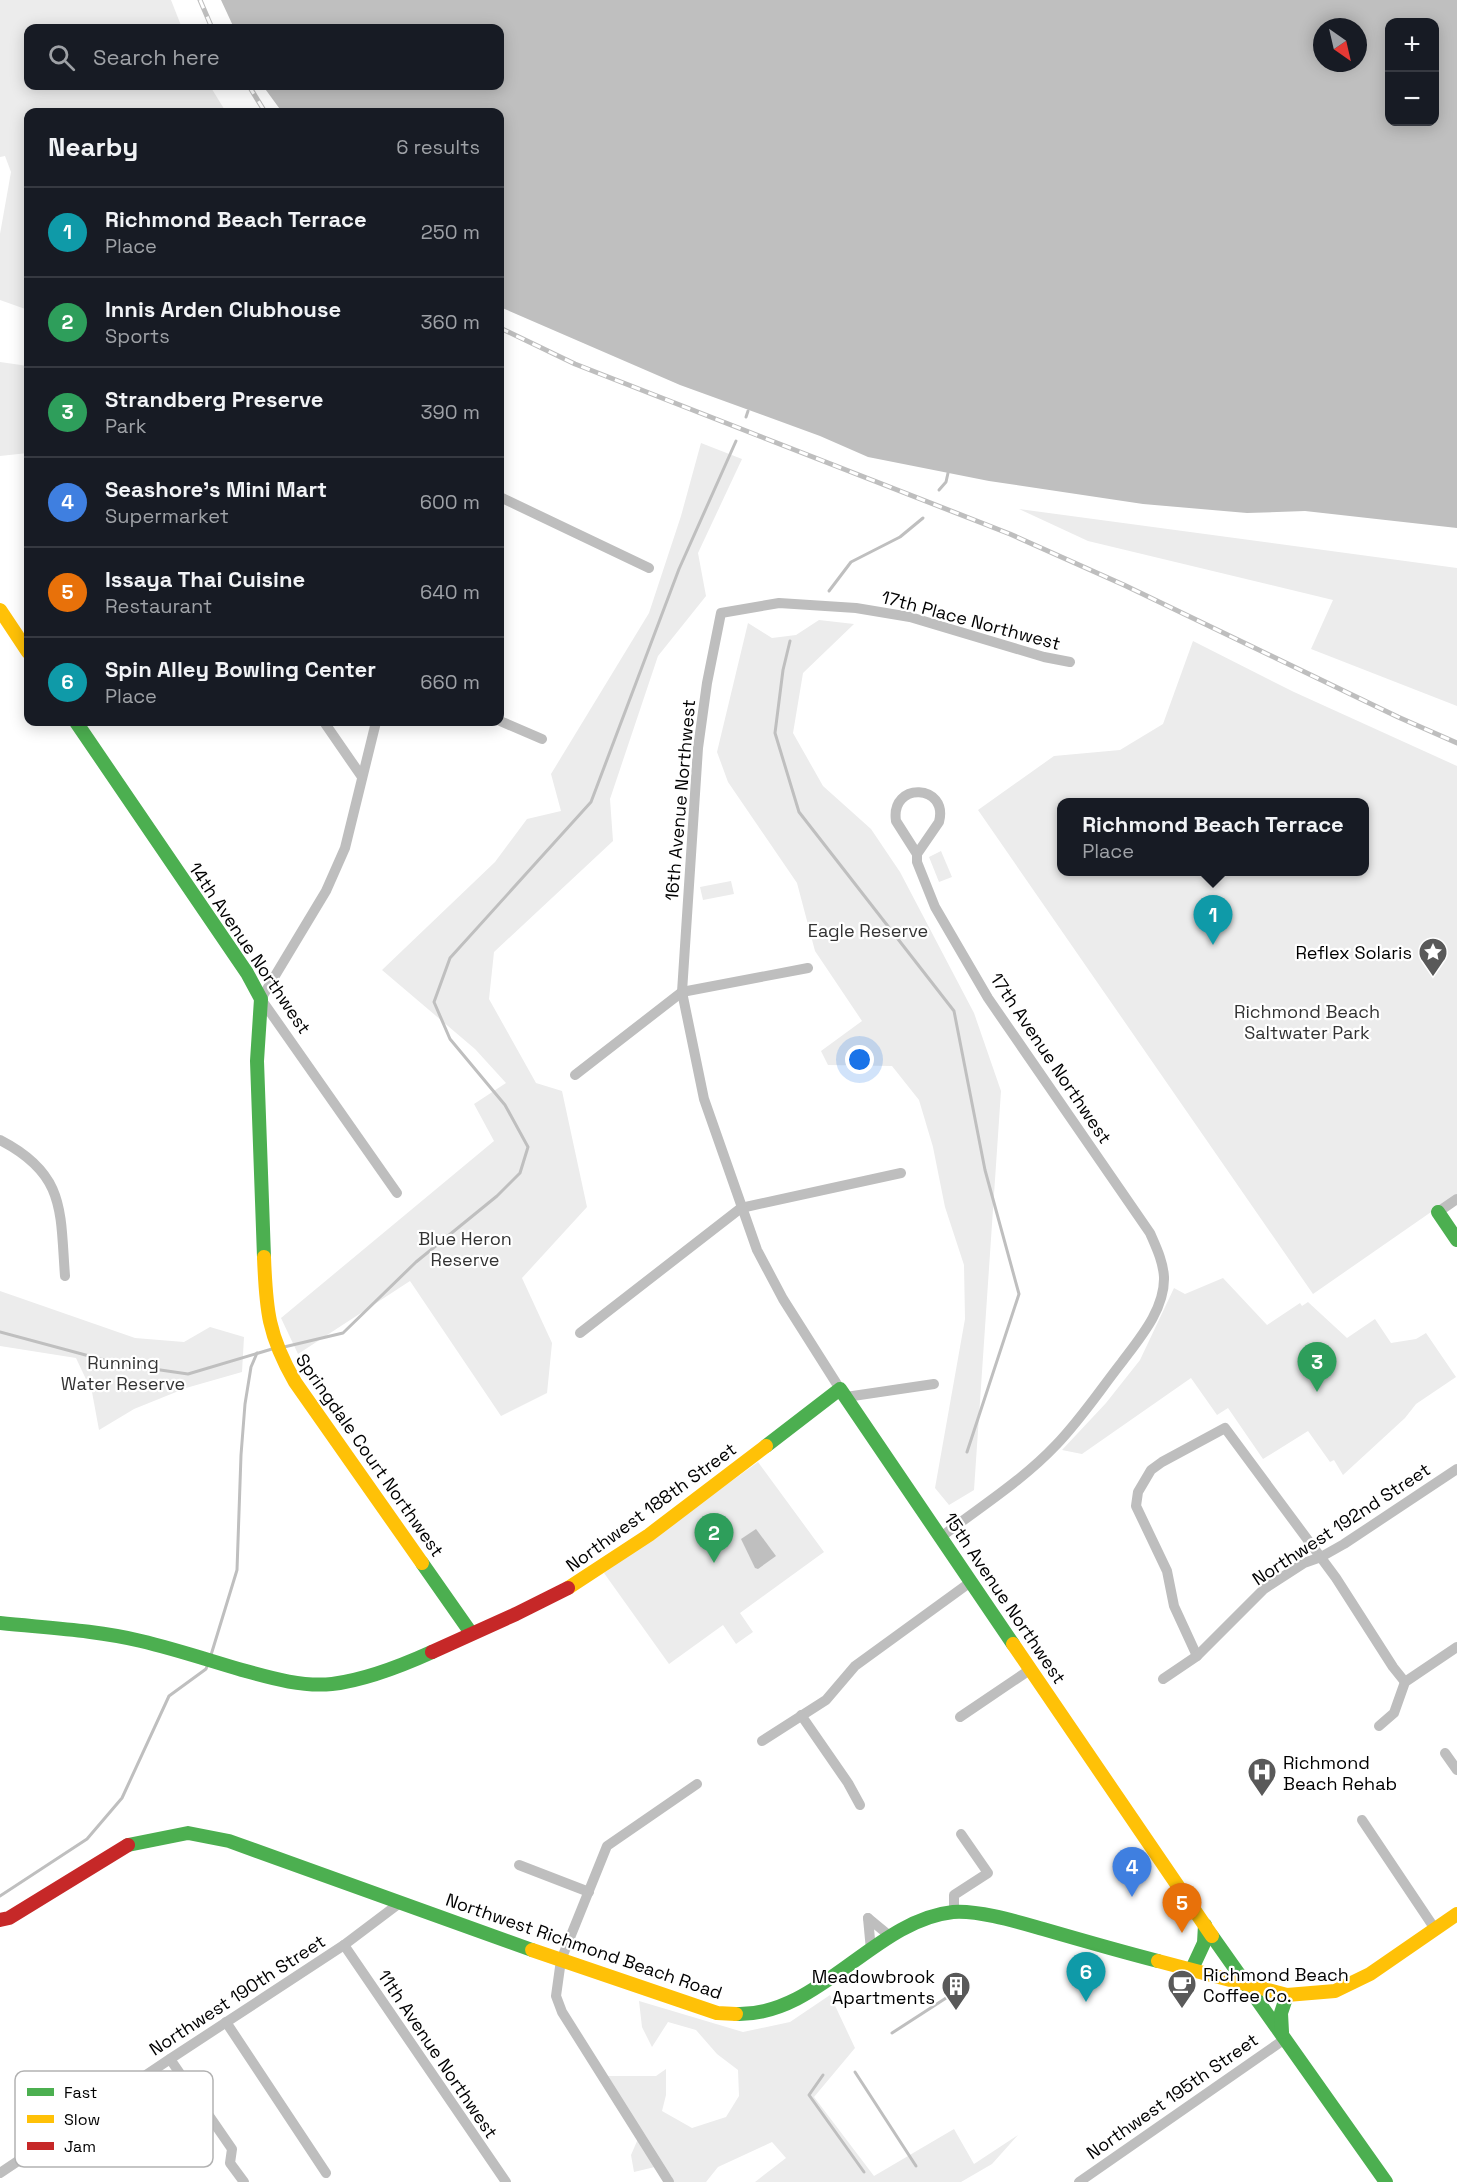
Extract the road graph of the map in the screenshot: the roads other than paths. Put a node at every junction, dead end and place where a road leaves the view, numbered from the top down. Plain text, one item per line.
1 (504, 499) edge
2 (650, 568) dead end
3 (0, 610) edge
4 (721, 613) joint
5 (24, 646) edge
6 (1070, 662) dead end
7 (504, 723) edge
8 (79, 726) edge
9 (327, 726) edge
10 (375, 726) edge
11 (543, 739) dead end
12 (362, 777) junction
13 (917, 854) junction
14 (808, 968) dead end
15 (682, 992) junction
16 (261, 999) junction
17 (575, 1075) dead end
18 (0, 1140) edge
19 (901, 1173) dead end
20 (397, 1193) dead end
21 (1457, 1199) edge
22 (741, 1208) junction
23 (1438, 1212) joint
24 (1457, 1240) edge
25 (65, 1276) dead end
26 (580, 1333) dead end
27 (934, 1384) dead end
28 (843, 1393) junction
29 (1457, 1469) edge
30 (941, 1537) junction
31 (1321, 1557) junction
32 (972, 1581) junction
33 (0, 1623) edge
34 (471, 1633) junction
35 (1457, 1647) edge
36 (1197, 1656) junction
37 (1031, 1669) junction
38 (1163, 1679) dead end
39 (1405, 1682) junction
40 (801, 1715) junction
41 (960, 1717) dead end
42 (1379, 1726) dead end
43 (762, 1741) dead end
44 (1445, 1753) dead end
45 (1457, 1770) edge
46 (698, 1785) dead end
47 (860, 1805) dead end
48 (1362, 1820) dead end
49 (961, 1833) dead end
50 (519, 1865) dead end
51 (589, 1892) junction
52 (401, 1902) junction
53 (954, 1912) junction
54 (1457, 1914) edge
55 (0, 1920) edge
56 (1205, 1925) junction
57 (1435, 1929) junction
58 (891, 1936) junction
59 (344, 1945) junction
60 (871, 1950) junction
61 (561, 1960) junction
62 (1191, 1971) junction
63 (1247, 1985) junction
64 (1287, 1995) junction
65 (226, 2022) junction
66 (1284, 2037) junction
67 (170, 2058) junction
68 (151, 2071) edge
69 (179, 2071) edge
70 (213, 2121) edge
71 (15, 2163) edge
72 (0, 2173) edge
73 (326, 2173) dead end
74 (244, 2182) edge
75 (506, 2182) edge
76 (669, 2182) edge
77 (1079, 2182) edge
78 (1386, 2182) edge

1 - 2 street
3 - 5 street
4 - 6 street, 17th Place Northwest
4 - 15 street, 16th Avenue Northwest
7 - 11 street
8 - 16 street, 14th Avenue Northwest
9 - 12 street
10 - 12 street
12 - 16 street
13 - 13 street, 17th Avenue Northwest
13 - 30 street, 17th Avenue Northwest
14 - 15 street
15 - 17 street
15 - 22 street, 15th Avenue Northwest
16 - 20 street, 14th Avenue Northwest
16 - 34 street, Springdale Court Northwest
18 - 25 street
19 - 22 street
21 - 23 street
22 - 26 street
22 - 28 street, 15th Avenue Northwest
23 - 24 street
27 - 28 street, Northwest 188th Street
28 - 30 street, 15th Avenue Northwest
28 - 34 street, Northwest 188th Street
29 - 31 street, Northwest 192nd Street
30 - 32 street, 15th Avenue Northwest
31 - 36 street, Northwest 192nd Street
31 - 36 street
31 - 39 street
32 - 37 street, 15th Avenue Northwest
32 - 40 street
33 - 34 street, Northwest 188th Street
35 - 39 street
36 - 38 street, Northwest 192nd Street
37 - 41 street
37 - 56 street, 15th Avenue Northwest
39 - 42 street
40 - 43 street
40 - 47 street
44 - 45 street
46 - 51 street
48 - 57 street
49 - 53 street
50 - 51 street
51 - 61 street
52 - 55 street, Northwest Richmond Beach Road
52 - 59 street, Northwest 190th Street
52 - 61 street, Northwest Richmond Beach Road
53 - 58 street, Northwest Richmond Beach Road
53 - 62 street, Northwest Richmond Beach Road
54 - 57 street
56 - 62 street
56 - 63 street, 15th Avenue Northwest
57 - 64 street, Northwest Richmond Beach Road
58 - 60 street, Northwest Richmond Beach Road
58 - 60 street
59 - 65 street, Northwest 190th Street
59 - 75 street, 11th Avenue Northwest
60 - 61 street, Northwest Richmond Beach Road
61 - 76 street
62 - 63 street, Northwest Richmond Beach Road
63 - 64 street, Northwest Richmond Beach Road
63 - 66 street, 15th Avenue Northwest
64 - 66 street
65 - 67 street, Northwest 190th Street
65 - 73 street
66 - 77 street, Northwest 195th Street
66 - 78 street, 15th Avenue Northwest
67 - 68 street, Northwest 190th Street
67 - 69 street
70 - 74 street
71 - 72 street, Northwest 190th Street

